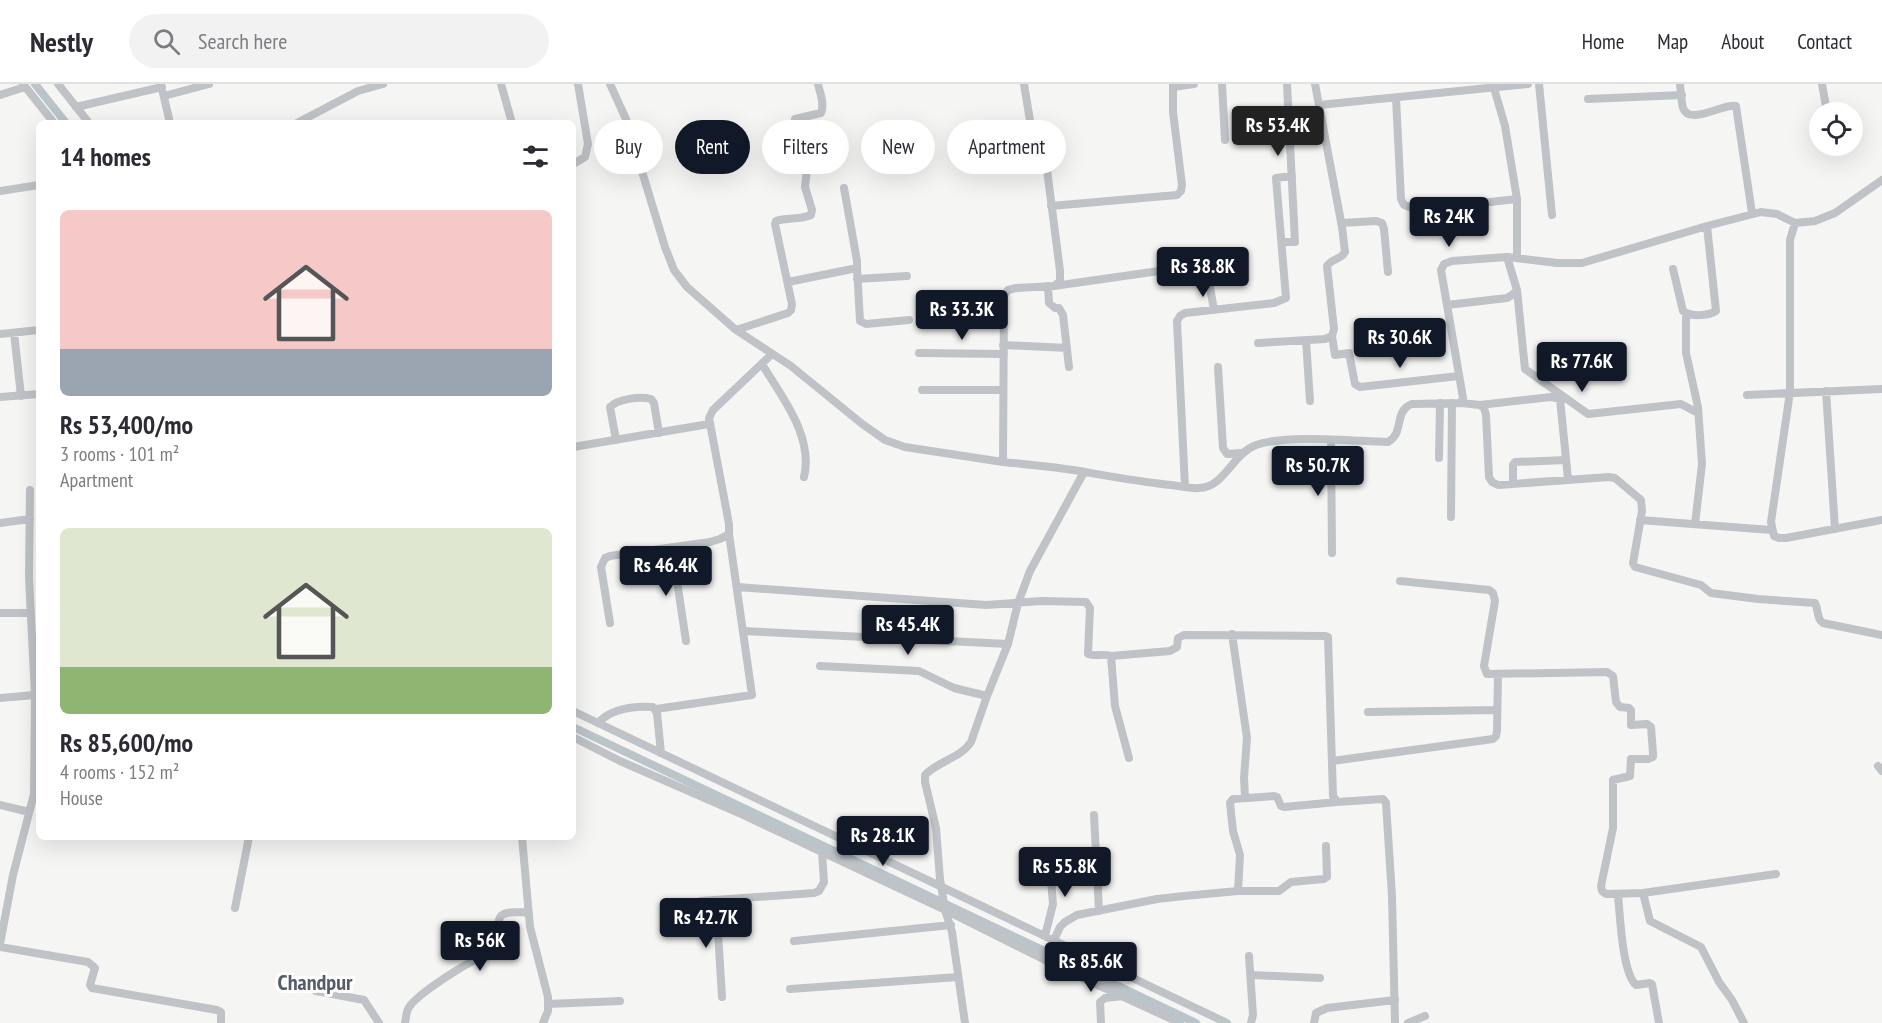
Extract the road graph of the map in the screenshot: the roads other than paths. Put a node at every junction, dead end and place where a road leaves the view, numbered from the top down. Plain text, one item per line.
1 (58, 84) edge
2 (209, 84) edge
3 (383, 84) edge
4 (501, 84) edge
5 (578, 84) edge
6 (610, 84) edge
7 (818, 84) edge
8 (1024, 84) edge
9 (1194, 84) edge
10 (1222, 84) edge
11 (1287, 84) edge
12 (1315, 84) edge
13 (1528, 84) edge
14 (1539, 84) edge
15 (1680, 84) edge
16 (1822, 84) edge
17 (24, 86) edge
18 (1173, 86) edge
19 (357, 87) edge
20 (1494, 88) junction
21 (162, 89) edge
22 (0, 95) edge
23 (1682, 95) junction
24 (1396, 98) junction
25 (1588, 99) dead end
26 (1825, 102) edge
27 (1319, 105) junction
28 (76, 107) junction
29 (52, 120) edge
30 (87, 120) edge
31 (169, 120) edge
32 (302, 120) edge
33 (511, 120) edge
34 (1225, 140) dead end
35 (576, 162) edge
36 (1292, 176) junction
37 (1882, 180) edge
38 (36, 186) edge
39 (844, 188) dead end
40 (0, 192) edge
41 (1517, 200) junction
42 (1051, 206) junction
43 (1752, 213) junction
44 (1552, 215) dead end
45 (1341, 223) junction
46 (1795, 223) junction
47 (1707, 226) junction
48 (1282, 242) junction
49 (1507, 257) junction
50 (1517, 258) junction
51 (857, 268) junction
52 (1673, 269) dead end
53 (1388, 272) dead end
54 (907, 276) dead end
55 (857, 279) junction
56 (788, 282) junction
57 (1051, 286) junction
58 (1517, 290) junction
59 (1447, 305) junction
60 (1214, 310) junction
61 (1686, 314) junction
62 (909, 320) dead end
63 (36, 330) edge
64 (736, 330) junction
65 (14, 333) junction
66 (0, 334) edge
67 (1332, 336) junction
68 (1306, 340) junction
69 (1258, 343) dead end
70 (1067, 348) junction
71 (1004, 350) junction
72 (772, 354) junction
73 (919, 354) dead end
74 (762, 364) junction
75 (1069, 367) dead end
76 (1218, 367) dead end
77 (1459, 376) junction
78 (1882, 389) edge
79 (922, 390) dead end
80 (1003, 390) junction
81 (1790, 392) junction
82 (1826, 392) junction
83 (36, 394) edge
84 (1747, 395) dead end
85 (21, 396) junction
86 (0, 397) edge
87 (1310, 401) dead end
88 (1440, 403) junction
89 (1457, 403) junction
90 (1480, 405) junction
91 (1698, 413) junction
92 (709, 424) junction
93 (659, 433) junction
94 (616, 440) junction
95 (1330, 440) junction
96 (576, 447) edge
97 (1242, 453) junction
98 (1439, 458) dead end
99 (1566, 460) junction
100 (1003, 462) junction
101 (1084, 472) junction
102 (804, 477) dead end
103 (1568, 479) junction
104 (1513, 484) junction
105 (1185, 487) junction
106 (30, 490) dead end
107 (1451, 516) dead end
108 (30, 519) junction
109 (1640, 520) junction
110 (1882, 520) edge
111 (0, 523) edge
112 (1695, 524) junction
113 (1835, 529) junction
114 (1771, 530) junction
115 (729, 534) junction
116 (672, 548) junction
117 (1332, 553) dead end
118 (1400, 581) dead end
119 (736, 587) junction
120 (1018, 603) junction
121 (34, 609) edge
122 (0, 614) edge
123 (610, 623) dead end
124 (743, 631) junction
125 (1232, 634) junction
126 (1882, 635) edge
127 (687, 641) dead end
128 (1008, 644) junction
129 (1111, 656) junction
130 (36, 657) edge
131 (820, 666) dead end
132 (1498, 675) junction
133 (35, 695) junction
134 (987, 696) junction
135 (0, 698) edge
136 (656, 709) junction
137 (1497, 710) junction
138 (1368, 712) dead end
139 (577, 716) edge
140 (597, 723) junction
141 (576, 739) edge
142 (661, 753) junction
143 (1129, 758) dead end
144 (1332, 761) junction
145 (36, 793) edge
146 (1245, 797) junction
147 (1337, 802) junction
148 (0, 805) edge
149 (29, 812) junction
150 (1095, 815) dead end
151 (248, 840) edge
152 (522, 840) edge
153 (1326, 846) dead end
154 (822, 853) junction
155 (1049, 856) dead end
156 (1776, 874) dead end
157 (942, 887) junction
158 (1238, 891) junction
159 (1643, 893) junction
160 (1618, 895) junction
161 (716, 900) junction
162 (701, 901) dead end
163 (235, 908) dead end
164 (945, 910) junction
165 (1099, 910) junction
166 (528, 912) junction
167 (951, 925) junction
168 (1050, 938) junction
169 (794, 941) dead end
170 (0, 946) edge
171 (1250, 956) dead end
172 (1251, 975) junction
173 (958, 977) junction
174 (1320, 978) dead end
175 (790, 989) dead end
176 (316, 991) dead end
177 (1123, 996) junction
178 (722, 997) dead end
179 (1395, 1000) junction
180 (620, 1001) dead end
181 (548, 1004) junction
182 (1425, 1016) dead end
183 (221, 1023) edge
184 (379, 1023) edge
185 (405, 1023) edge
186 (543, 1023) edge
187 (964, 1023) edge
188 (1101, 1023) edge
189 (1180, 1023) edge
190 (1227, 1023) edge
191 (1251, 1023) edge
192 (1314, 1023) edge
193 (1395, 1023) edge
194 (1408, 1023) edge
195 (1659, 1023) edge
196 (1744, 1023) edge

1 - 28 street
2 - 21 street
3 - 19 street
4 - 33 street
5 - 35 street
6 - 64 street
7 - 56 street
8 - 42 street
9 - 18 street
10 - 34 street
11 - 36 street
12 - 27 street
13 - 20 street
14 - 44 street
15 - 23 street
16 - 26 street
17 - 22 street
17 - 29 street
18 - 42 street
19 - 32 street
20 - 24 street
20 - 41 street
21 - 28 street
21 - 31 street
23 - 25 street
23 - 43 street
24 - 27 street
24 - 41 street
27 - 45 street
28 - 30 street
36 - 48 street
36 - 48 street
37 - 46 street
38 - 40 street
39 - 51 street
41 - 50 street
42 - 57 street
43 - 46 street
43 - 47 street
45 - 53 street
45 - 67 street
46 - 81 street
47 - 50 street
47 - 61 street
48 - 60 street
49 - 50 street
49 - 58 street
49 - 59 street
51 - 55 street
51 - 56 street
52 - 61 street
54 - 55 street
55 - 62 street
56 - 64 street
57 - 60 street
57 - 70 street
57 - 71 street
58 - 59 street
58 - 91 street
59 - 77 street
60 - 105 street
61 - 91 street
63 - 65 street
64 - 72 street
65 - 66 street
65 - 85 street
67 - 68 street
67 - 77 street
68 - 69 street
68 - 87 street
70 - 71 street
70 - 75 street
71 - 73 street
71 - 80 street
72 - 74 street
72 - 100 street
74 - 92 street
74 - 102 street
76 - 97 street
77 - 89 street
78 - 82 street
79 - 80 street
80 - 100 street
81 - 82 street
81 - 84 street
81 - 114 street
82 - 113 street
83 - 85 street
85 - 86 street
88 - 89 street
88 - 95 street
88 - 98 street
89 - 90 street
89 - 107 street
90 - 99 street
90 - 104 street
91 - 112 street
92 - 93 street
92 - 115 street
93 - 94 street
93 - 94 street
94 - 96 street
95 - 97 street
95 - 117 street
97 - 105 street
99 - 103 street
99 - 104 street
100 - 101 street
101 - 105 street
101 - 120 street
103 - 104 street
103 - 109 street
106 - 108 street
108 - 111 street
108 - 121 street
109 - 112 street
109 - 126 street
110 - 113 street
112 - 114 street
113 - 114 street
115 - 116 street
115 - 119 street
116 - 123 street
116 - 127 street
118 - 132 street
119 - 120 street
119 - 124 street
120 - 128 street
120 - 129 street
121 - 122 street
121 - 130 street
124 - 128 street
124 - 136 street
125 - 129 street
125 - 144 street
125 - 146 street
128 - 134 street
129 - 143 street
130 - 133 street
131 - 134 street
132 - 137 street
132 - 160 street
133 - 135 street
133 - 145 street
134 - 157 street
136 - 140 street
136 - 142 street
137 - 138 street
137 - 144 street
139 - 140 street
140 - 142 street
141 - 154 street
142 - 157 street
144 - 147 street
145 - 149 street
146 - 147 street
146 - 158 street
147 - 179 street
148 - 149 street
149 - 170 street
150 - 165 street
151 - 163 street
152 - 166 street
153 - 158 street
154 - 161 street
154 - 164 street
155 - 168 street
156 - 159 street
157 - 164 street
157 - 168 street
158 - 165 street
159 - 160 street
159 - 196 street
160 - 195 street
161 - 162 street
161 - 178 street
164 - 167 street
164 - 177 street
165 - 168 street
166 - 181 street
166 - 185 street
167 - 169 street
167 - 173 street
168 - 190 street
170 - 183 street
171 - 172 street
172 - 174 street
172 - 191 street
173 - 175 street
173 - 187 street
176 - 184 street
177 - 188 street
177 - 189 street
179 - 192 street
179 - 193 street
180 - 181 street
181 - 186 street
182 - 194 street

